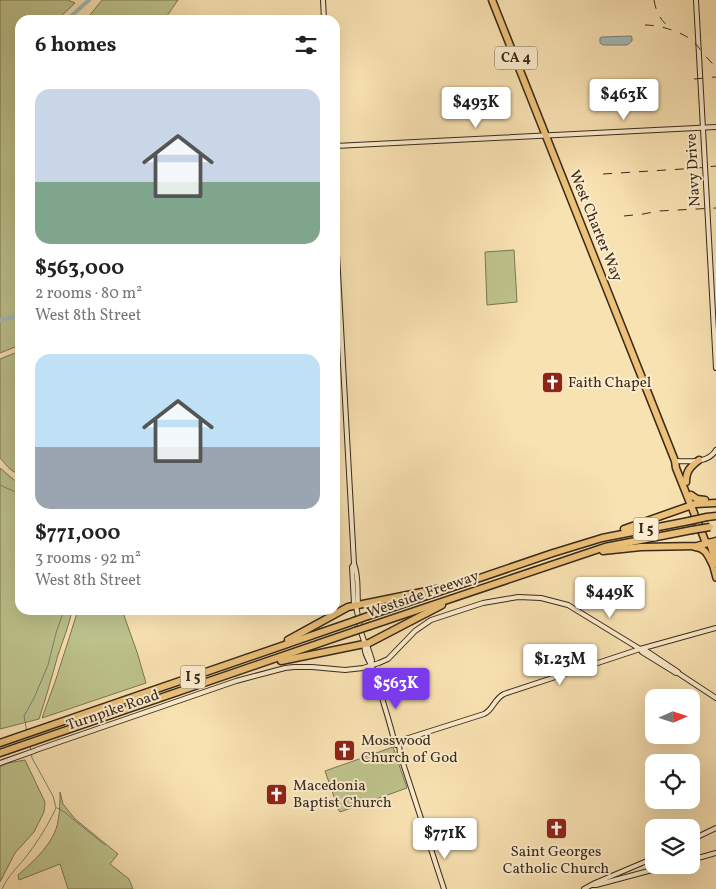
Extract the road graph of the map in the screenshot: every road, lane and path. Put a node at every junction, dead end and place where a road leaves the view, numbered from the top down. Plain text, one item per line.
1 (323, 0) edge
2 (492, 0) edge
3 (696, 0) edge
4 (324, 15) edge
5 (703, 127) junction
6 (716, 127) edge
7 (546, 135) junction
8 (340, 146) edge
9 (340, 309) edge
10 (716, 368) edge
11 (716, 450) edge
12 (698, 460) junction
13 (675, 461) junction
14 (686, 482) junction
15 (688, 494) junction
16 (716, 503) edge
17 (693, 504) junction
18 (678, 510) junction
19 (716, 516) edge
20 (713, 526) edge
21 (602, 538) junction
22 (712, 543) edge
23 (684, 546) junction
24 (577, 555) junction
25 (714, 562) edge
26 (354, 564) junction
27 (356, 571) junction
28 (716, 576) edge
29 (352, 578) junction
30 (357, 585) junction
31 (461, 585) junction
32 (466, 593) junction
33 (356, 606) junction
34 (340, 611) edge
35 (333, 615) edge
36 (716, 628) edge
37 (365, 644) junction
38 (640, 649) junction
39 (253, 656) junction
40 (254, 665) junction
41 (371, 665) junction
42 (716, 698) edge
43 (0, 742) edge
44 (397, 742) junction
45 (0, 755) edge
46 (0, 763) edge
47 (716, 828) edge
48 (700, 836) edge
49 (716, 853) edge
50 (700, 857) edge
51 (645, 862) edge
52 (645, 872) edge
53 (593, 885) junction
54 (444, 889) edge
55 (584, 889) edge

1 - 4 street
2 - 7 highway, West Charter Way / CA 4
3 - 5 street, Navy Drive
5 - 6 street
5 - 7 street
5 - 10 street, Navy Drive
7 - 8 street
7 - 13 highway, West Charter Way / CA 4
9 - 26 street
11 - 12 street
12 - 13 street
12 - 14 highway
13 - 14 highway, West Charter Way / CA 4
13 - 15 highway, West Charter Way / CA 4
14 - 15 highway, West Charter Way / CA 4
15 - 16 highway
15 - 17 highway, West Charter Way / CA 4
15 - 18 highway
16 - 17 highway
17 - 18 highway
17 - 22 highway, West Charter Way / CA 4
18 - 21 highway
19 - 21 highway, Westside Freeway / I 5, bridge
20 - 24 highway, Westside Freeway / I 5, bridge
21 - 31 highway, Westside Freeway / I 5
22 - 23 highway
22 - 25 highway
23 - 24 highway
23 - 25 highway
24 - 32 highway, Westside Freeway / I 5
25 - 28 main road
26 - 27 street
26 - 29 street
27 - 29 street
27 - 30 street
29 - 30 street
29 - 33 street
30 - 33 street
31 - 33 highway
31 - 39 highway, Westside Freeway / I 5, bridge
32 - 37 highway
32 - 40 highway, Westside Freeway / I 5, bridge
33 - 34 highway
33 - 37 street
35 - 39 highway
36 - 38 street
37 - 40 highway
37 - 41 street
38 - 41 street, Turnpike Road
38 - 42 street, Turnpike Road
38 - 44 street
39 - 43 highway, Westside Freeway / I 5
40 - 45 highway, Westside Freeway / I 5
41 - 44 street
41 - 46 street, Turnpike Road
44 - 54 street
47 - 48 street
49 - 50 street
51 - 53 street
52 - 53 street
53 - 55 street

